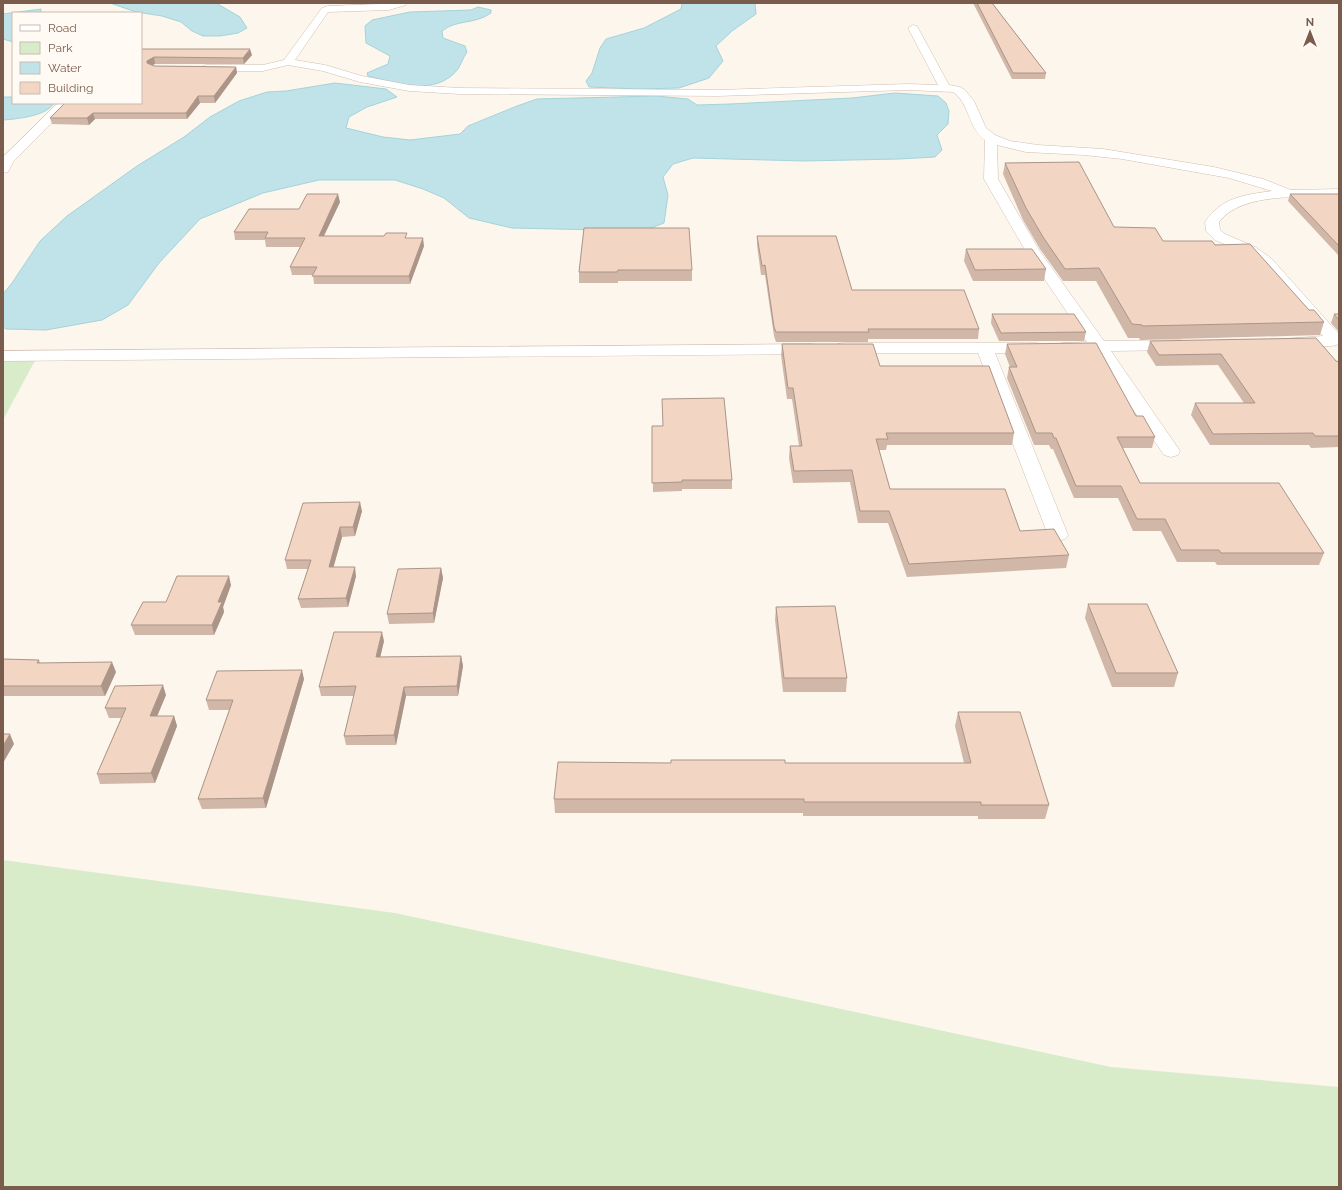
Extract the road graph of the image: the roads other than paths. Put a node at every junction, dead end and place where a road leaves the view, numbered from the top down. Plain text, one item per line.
1 (403, 3) edge
2 (913, 28) dead end
3 (288, 62) junction
4 (192, 68) edge
5 (945, 88) junction
6 (63, 104) edge
7 (991, 139) junction
8 (3, 169) edge
9 (1288, 193) junction
10 (1339, 193) edge
11 (1318, 342) junction
12 (1278, 343) edge
13 (1192, 345) edge
14 (1098, 346) junction
15 (985, 348) junction
16 (3, 356) edge
17 (1331, 357) edge
18 (1171, 451) dead end
19 (1058, 535) edge

1 - 3 street
2 - 5 street
3 - 4 street
3 - 5 street
5 - 7 street
6 - 8 street
7 - 9 street
7 - 14 street
9 - 10 street
9 - 11 street
11 - 12 street
11 - 17 street
13 - 14 street
14 - 15 street
14 - 18 street
15 - 16 street
15 - 19 street

